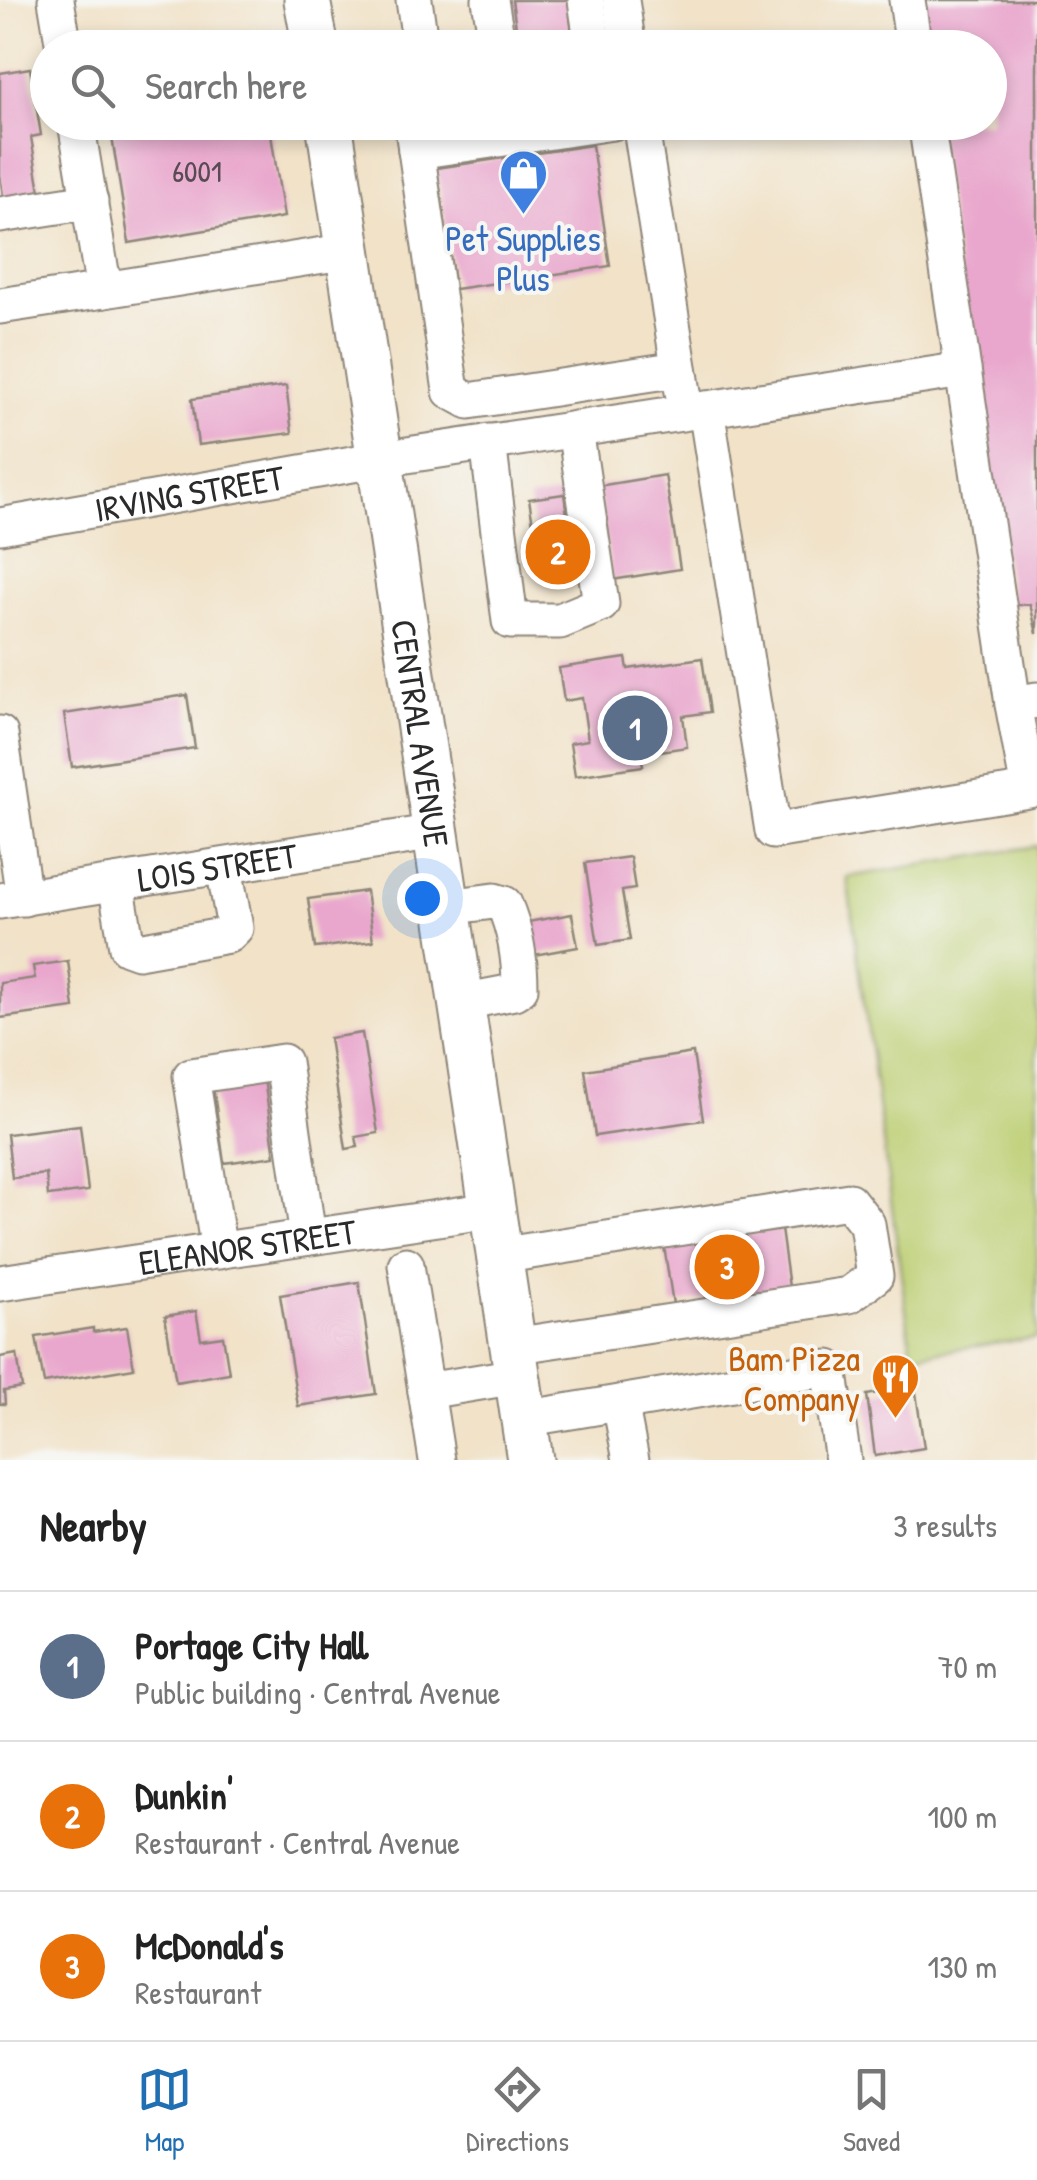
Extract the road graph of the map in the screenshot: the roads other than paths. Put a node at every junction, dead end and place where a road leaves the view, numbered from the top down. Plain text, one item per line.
1 (56, 0) edge
2 (308, 0) edge
3 (414, 0) edge
4 (490, 0) edge
5 (586, 0) edge
6 (621, 0) edge
7 (907, 0) edge
8 (61, 30) edge
9 (313, 30) edge
10 (418, 30) edge
11 (495, 30) edge
12 (590, 30) edge
13 (625, 30) edge
14 (911, 30) edge
15 (79, 140) edge
16 (332, 140) edge
17 (414, 140) edge
18 (643, 140) edge
19 (929, 140) edge
20 (90, 201) junction
21 (0, 215) edge
22 (348, 252) junction
23 (104, 290) junction
24 (0, 306) edge
25 (680, 369) junction
26 (963, 370) junction
27 (696, 411) junction
28 (575, 429) junction
29 (488, 442) junction
30 (380, 459) junction
31 (0, 526) edge
32 (1025, 702) edge
33 (0, 734) edge
34 (436, 832) junction
35 (224, 867) junction
36 (116, 883) junction
37 (12, 900) edge
38 (447, 907) junction
39 (462, 1002) junction
40 (492, 1210) junction
41 (308, 1237) junction
42 (219, 1251) junction
43 (499, 1256) junction
44 (406, 1266) dead end
45 (0, 1283) edge
46 (426, 1391) junction
47 (521, 1400) edge
48 (620, 1403) junction
49 (437, 1460) edge
50 (631, 1460) edge
51 (843, 1460) edge

1 - 8 street
2 - 9 main road
3 - 10 street
4 - 11 street
5 - 12 street
6 - 13 street
7 - 14 street
15 - 20 street
16 - 22 main road, CENTRAL AVENUE
17 - 25 street
18 - 25 street
19 - 26 street
20 - 21 street
20 - 23 street
22 - 23 street
22 - 30 main road, CENTRAL AVENUE
23 - 24 street
25 - 27 street
26 - 27 street, IRVING STREET
26 - 32 street
27 - 28 street, IRVING STREET
27 - 32 street
28 - 29 street, IRVING STREET
28 - 29 street
29 - 30 street, IRVING STREET
30 - 31 street, IRVING STREET
30 - 34 main road, CENTRAL AVENUE
33 - 37 street
34 - 35 street, LOIS STREET
34 - 38 main road, CENTRAL AVENUE
35 - 36 street, LOIS STREET
35 - 36 street
36 - 37 street, LOIS STREET
38 - 39 main road, CENTRAL AVENUE
38 - 39 street
39 - 40 main road, CENTRAL AVENUE
40 - 41 street, ELEANOR STREET
40 - 43 main road, CENTRAL AVENUE
41 - 42 street, ELEANOR STREET
41 - 42 street
42 - 45 street, ELEANOR STREET
43 - 47 main road, CENTRAL AVENUE
43 - 47 street
44 - 46 street
46 - 47 street
46 - 49 street
47 - 48 street
48 - 50 street
48 - 51 street

